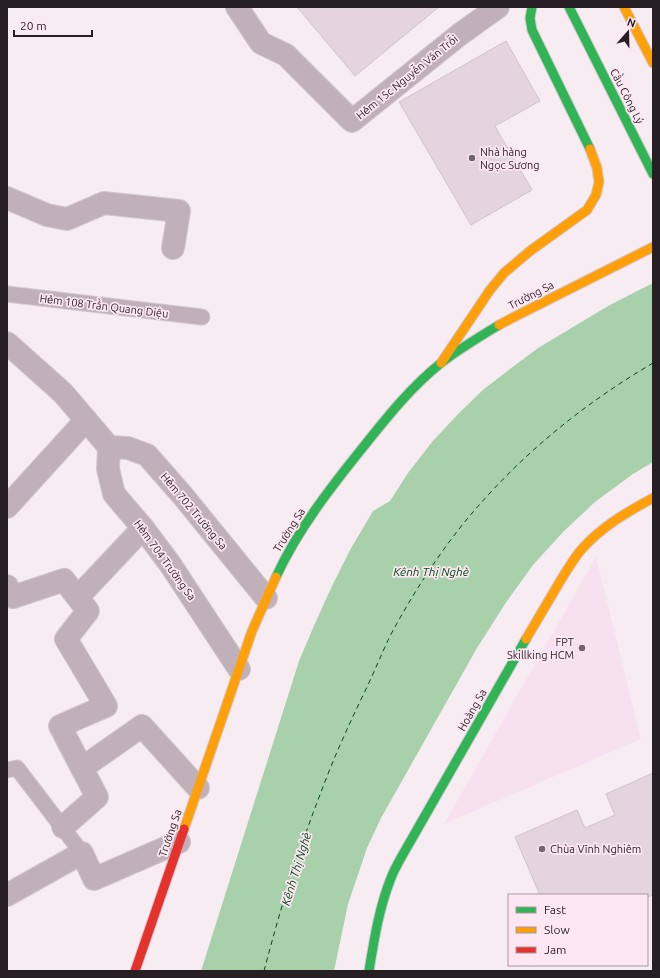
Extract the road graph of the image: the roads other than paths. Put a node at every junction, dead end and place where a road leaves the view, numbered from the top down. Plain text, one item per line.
1 (237, 7) edge
2 (498, 7) edge
3 (532, 7) edge
4 (569, 7) edge
5 (624, 7) edge
6 (653, 63) edge
7 (653, 174) edge
8 (7, 198) edge
9 (653, 247) edge
10 (173, 248) dead end
11 (7, 294) edge
12 (202, 317) dead end
13 (7, 343) edge
14 (441, 363) junction
15 (86, 420) junction
16 (109, 447) junction
17 (653, 498) edge
18 (7, 507) edge
19 (143, 528) junction
20 (7, 586) edge
21 (78, 597) junction
22 (266, 598) junction
23 (239, 669) junction
24 (82, 768) junction
25 (7, 770) edge
26 (198, 788) junction
27 (63, 827) junction
28 (179, 842) junction
29 (82, 853) junction
30 (7, 895) edge
31 (135, 971) edge
32 (369, 971) edge

1 - 2 street, Hẻm 15c Nguyễn Văn Trỗi
3 - 14 street
4 - 7 street, Cầu Công Lý
5 - 6 street
8 - 10 street
9 - 14 street, Trường Sa
11 - 12 lane, Hẻm 108 Trần Quang Diệu
13 - 15 street
14 - 22 street, Trường Sa
15 - 16 street
15 - 18 street
16 - 19 street, Hẻm 704 Trường Sa
16 - 22 street, Hẻm 702 Trường Sa
17 - 32 street, Hoàng Sa
19 - 21 street
19 - 23 street, Hẻm 704 Trường Sa
20 - 21 street
21 - 24 street
22 - 23 street, Trường Sa
23 - 26 street, Trường Sa
24 - 26 street
24 - 27 street
25 - 27 lane
26 - 28 street, Trường Sa
27 - 29 lane
28 - 29 street
28 - 31 street, Trường Sa
29 - 30 street

